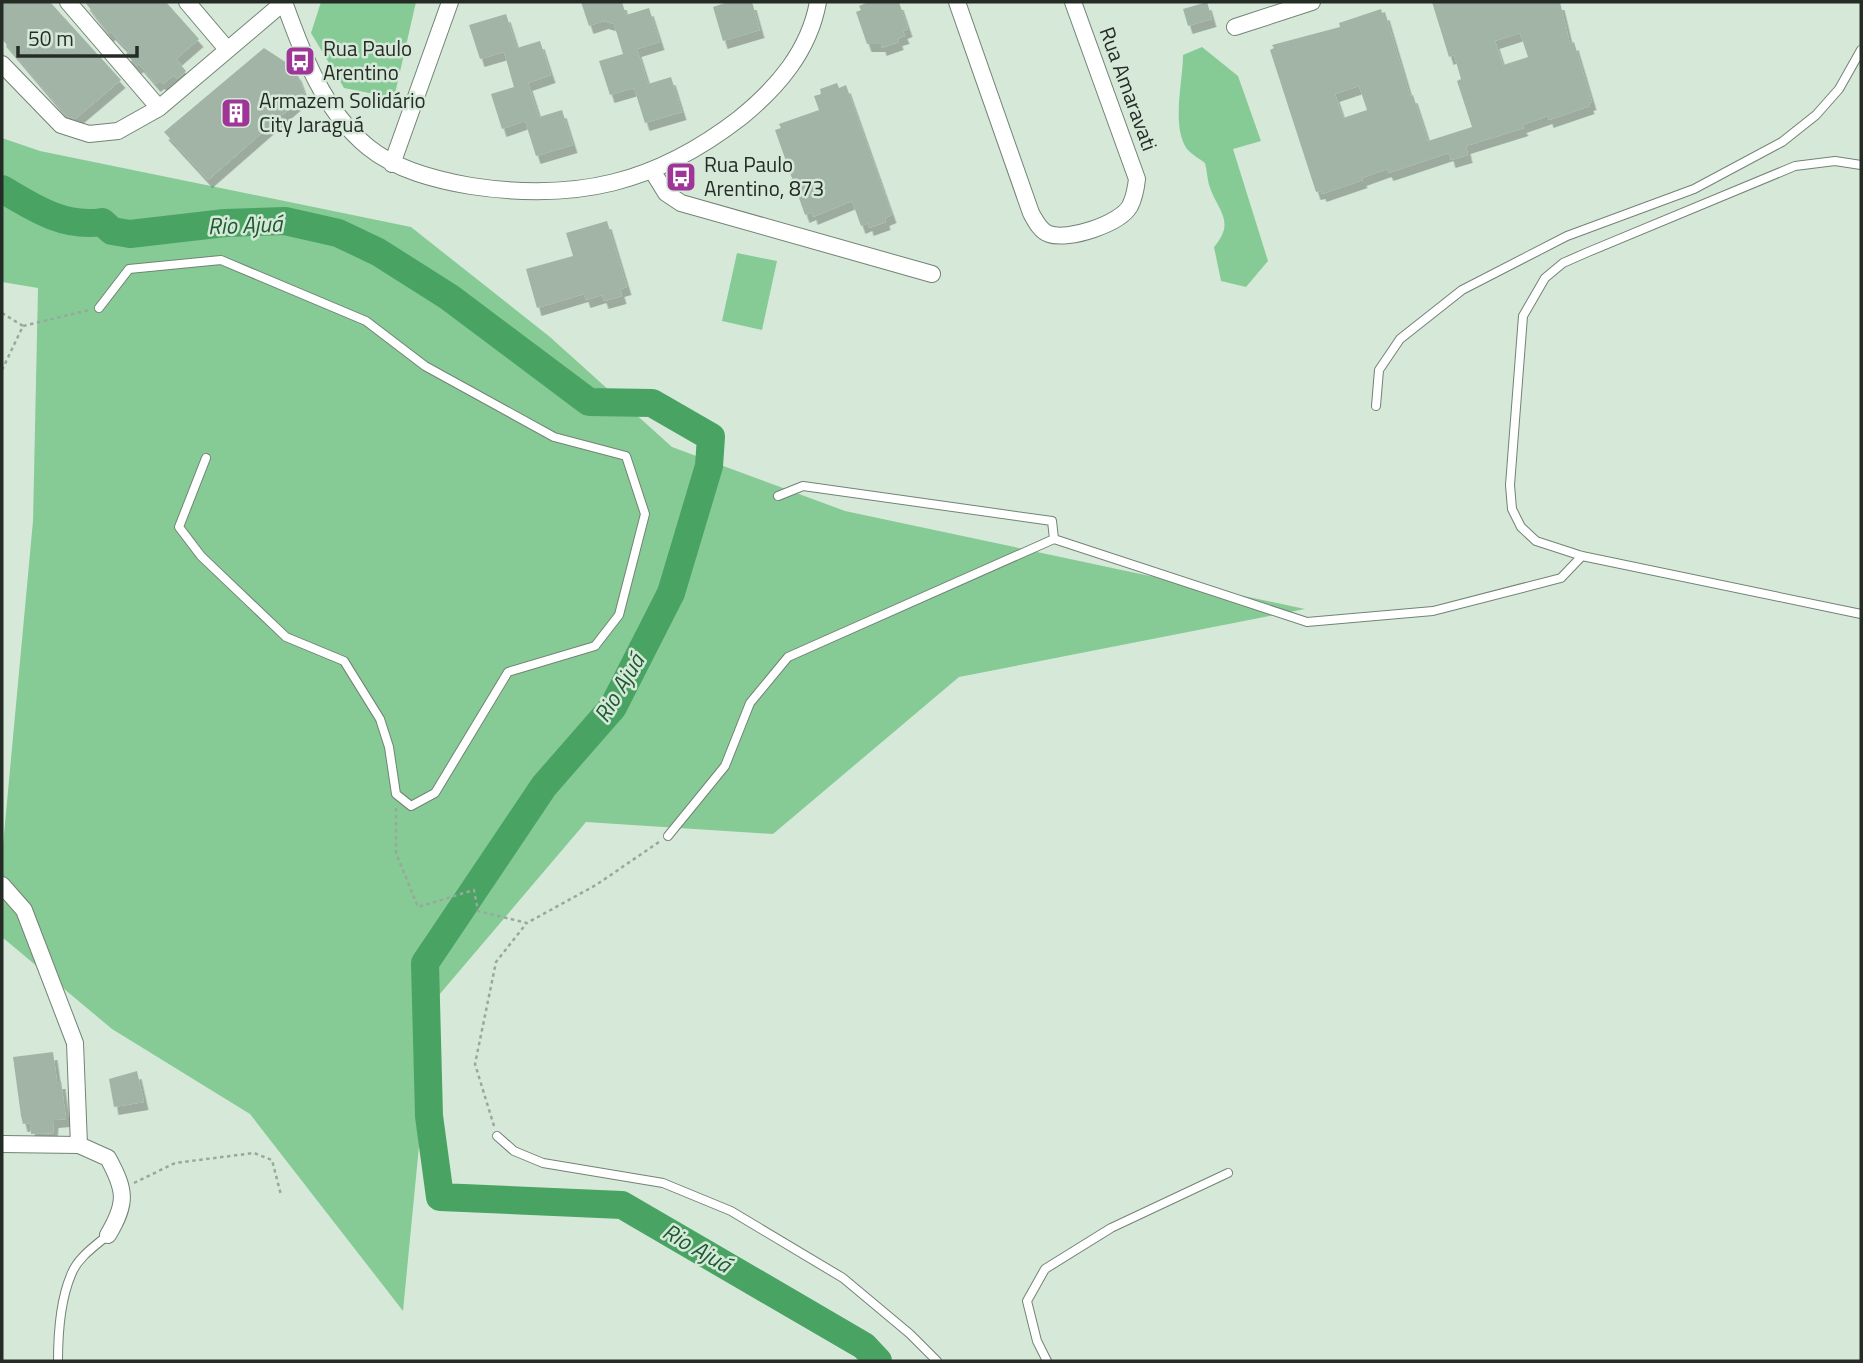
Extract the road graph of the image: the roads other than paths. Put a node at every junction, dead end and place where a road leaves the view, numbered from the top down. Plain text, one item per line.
1 (68, 2) edge
2 (187, 2) edge
3 (284, 2) edge
4 (450, 2) edge
5 (818, 2) edge
6 (957, 2) edge
7 (1073, 2) edge
8 (1312, 2) edge
9 (1235, 27) dead end
10 (226, 48) junction
11 (1861, 50) edge
12 (2, 64) edge
13 (159, 107) junction
14 (392, 164) junction
15 (1861, 165) edge
16 (653, 172) junction
17 (932, 274) dead end
18 (99, 308) road end
19 (1376, 406) dead end
20 (206, 458) dead end
21 (778, 496) dead end
22 (1054, 539) junction
23 (1582, 556) junction
24 (1861, 614) edge
25 (668, 836) road end
26 (2, 886) edge
27 (497, 1136) road end
28 (2, 1144) edge
29 (79, 1146) junction
30 (1228, 1173) dead end
31 (108, 1235) joint
32 (58, 1361) edge
33 (937, 1361) edge
34 (1047, 1361) edge

1 - 13 street
2 - 10 street
3 - 10 street
3 - 14 street
4 - 14 street
5 - 16 street
6 - 7 street, Rua Amaravati
8 - 9 street
10 - 13 street
11 - 19 lane
12 - 13 street
14 - 16 street
15 - 23 lane
16 - 17 street
18 - 20 lane
21 - 22 lane
22 - 23 lane
22 - 25 lane
23 - 24 lane
26 - 29 street
27 - 33 lane
28 - 29 street
29 - 31 street
30 - 34 lane
31 - 32 lane

